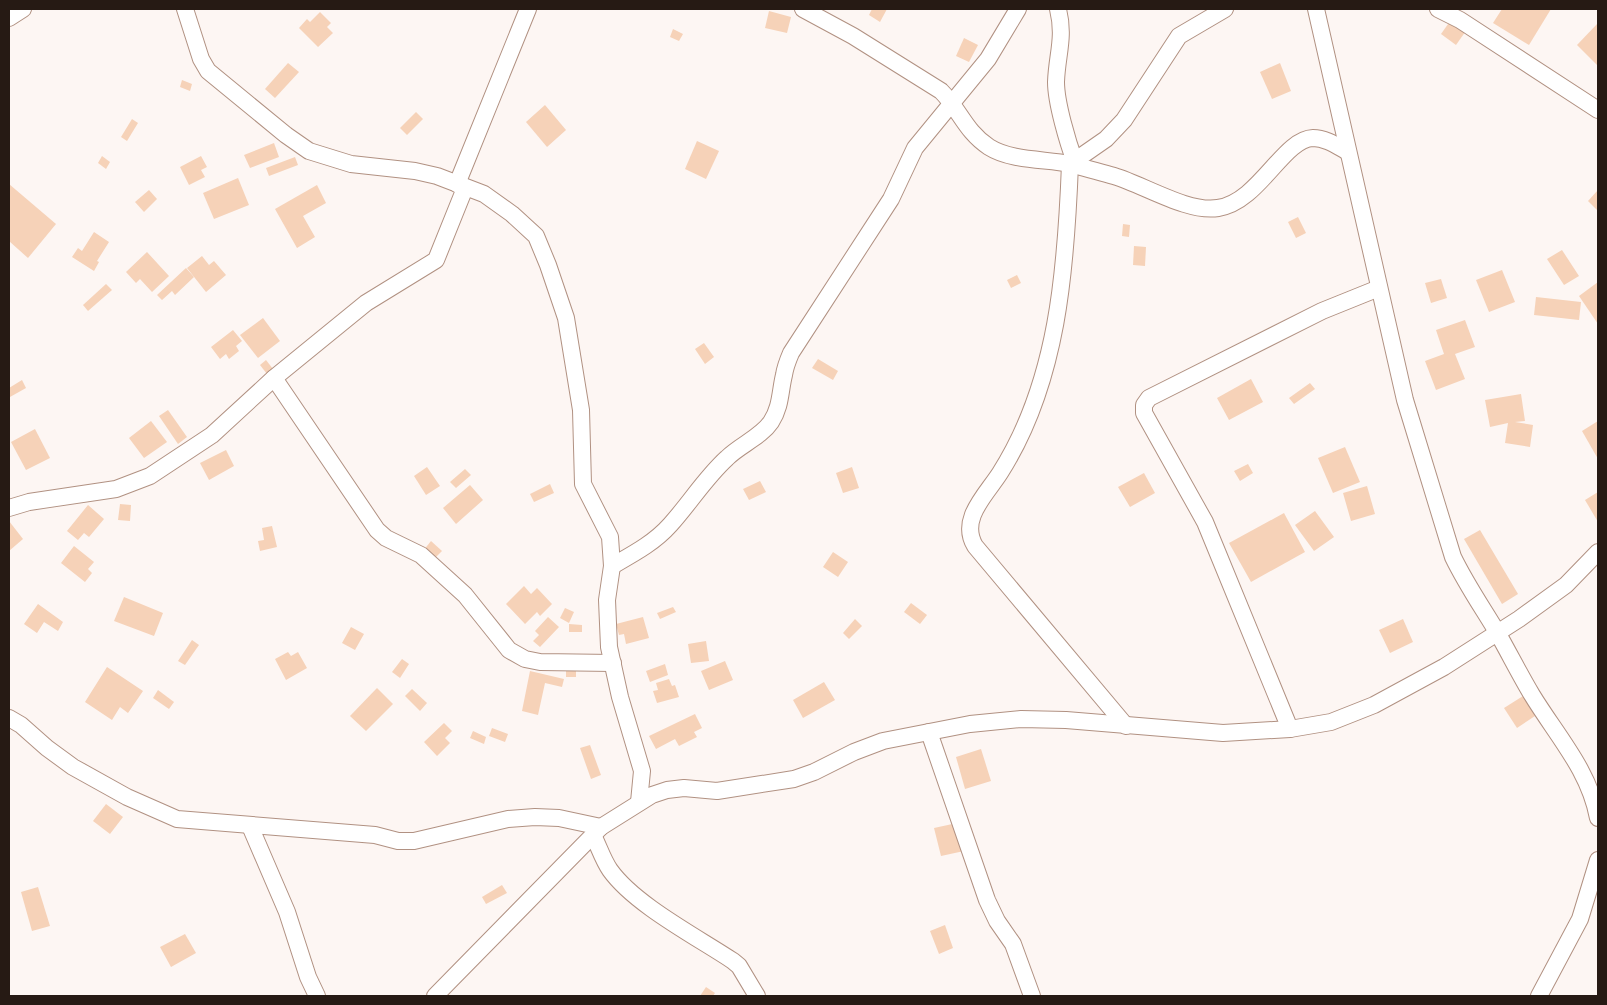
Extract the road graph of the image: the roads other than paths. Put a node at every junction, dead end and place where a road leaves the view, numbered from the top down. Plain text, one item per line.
1 (23, 9) edge
2 (185, 9) edge
3 (528, 9) edge
4 (803, 9) edge
5 (1018, 9) edge
6 (1058, 9) edge
7 (1225, 9) edge
8 (1316, 9) edge
9 (1438, 9) edge
10 (9, 18) edge
11 (953, 102) junction
12 (1598, 110) edge
13 (1342, 125) junction
14 (1325, 140) junction
15 (1348, 152) junction
16 (1072, 163) junction
17 (464, 165) junction
18 (466, 188) junction
19 (484, 194) junction
20 (1378, 288) junction
21 (274, 378) junction
22 (9, 508) edge
23 (1598, 552) edge
24 (612, 566) junction
25 (1498, 633) junction
26 (613, 663) junction
27 (9, 718) edge
28 (1126, 726) junction
29 (1290, 730) junction
30 (929, 732) junction
31 (642, 771) junction
32 (668, 790) junction
33 (639, 802) junction
34 (1598, 818) edge
35 (250, 826) junction
36 (597, 831) junction
37 (1598, 860) edge
38 (317, 996) edge
39 (435, 996) edge
40 (757, 996) edge
41 (1032, 996) edge
42 (1539, 996) edge

1 - 10 street
2 - 18 street
3 - 17 street
4 - 11 street
5 - 11 street
6 - 16 street
7 - 16 street
8 - 13 street
9 - 12 street
11 - 16 street
11 - 24 street
13 - 14 street
13 - 15 street
14 - 15 street
14 - 16 street
15 - 20 street
16 - 28 street
17 - 18 street
17 - 19 street
18 - 19 street
18 - 21 street
19 - 24 street
20 - 25 street
20 - 29 street
21 - 22 street
21 - 26 street
23 - 25 street
24 - 26 street
25 - 29 street
25 - 34 street
26 - 31 street
27 - 35 street
28 - 29 street
28 - 30 street
30 - 32 street
30 - 41 street
31 - 32 street
31 - 33 street
32 - 33 street
33 - 36 street
35 - 36 street
35 - 38 street
36 - 39 street
36 - 40 street
37 - 42 street

